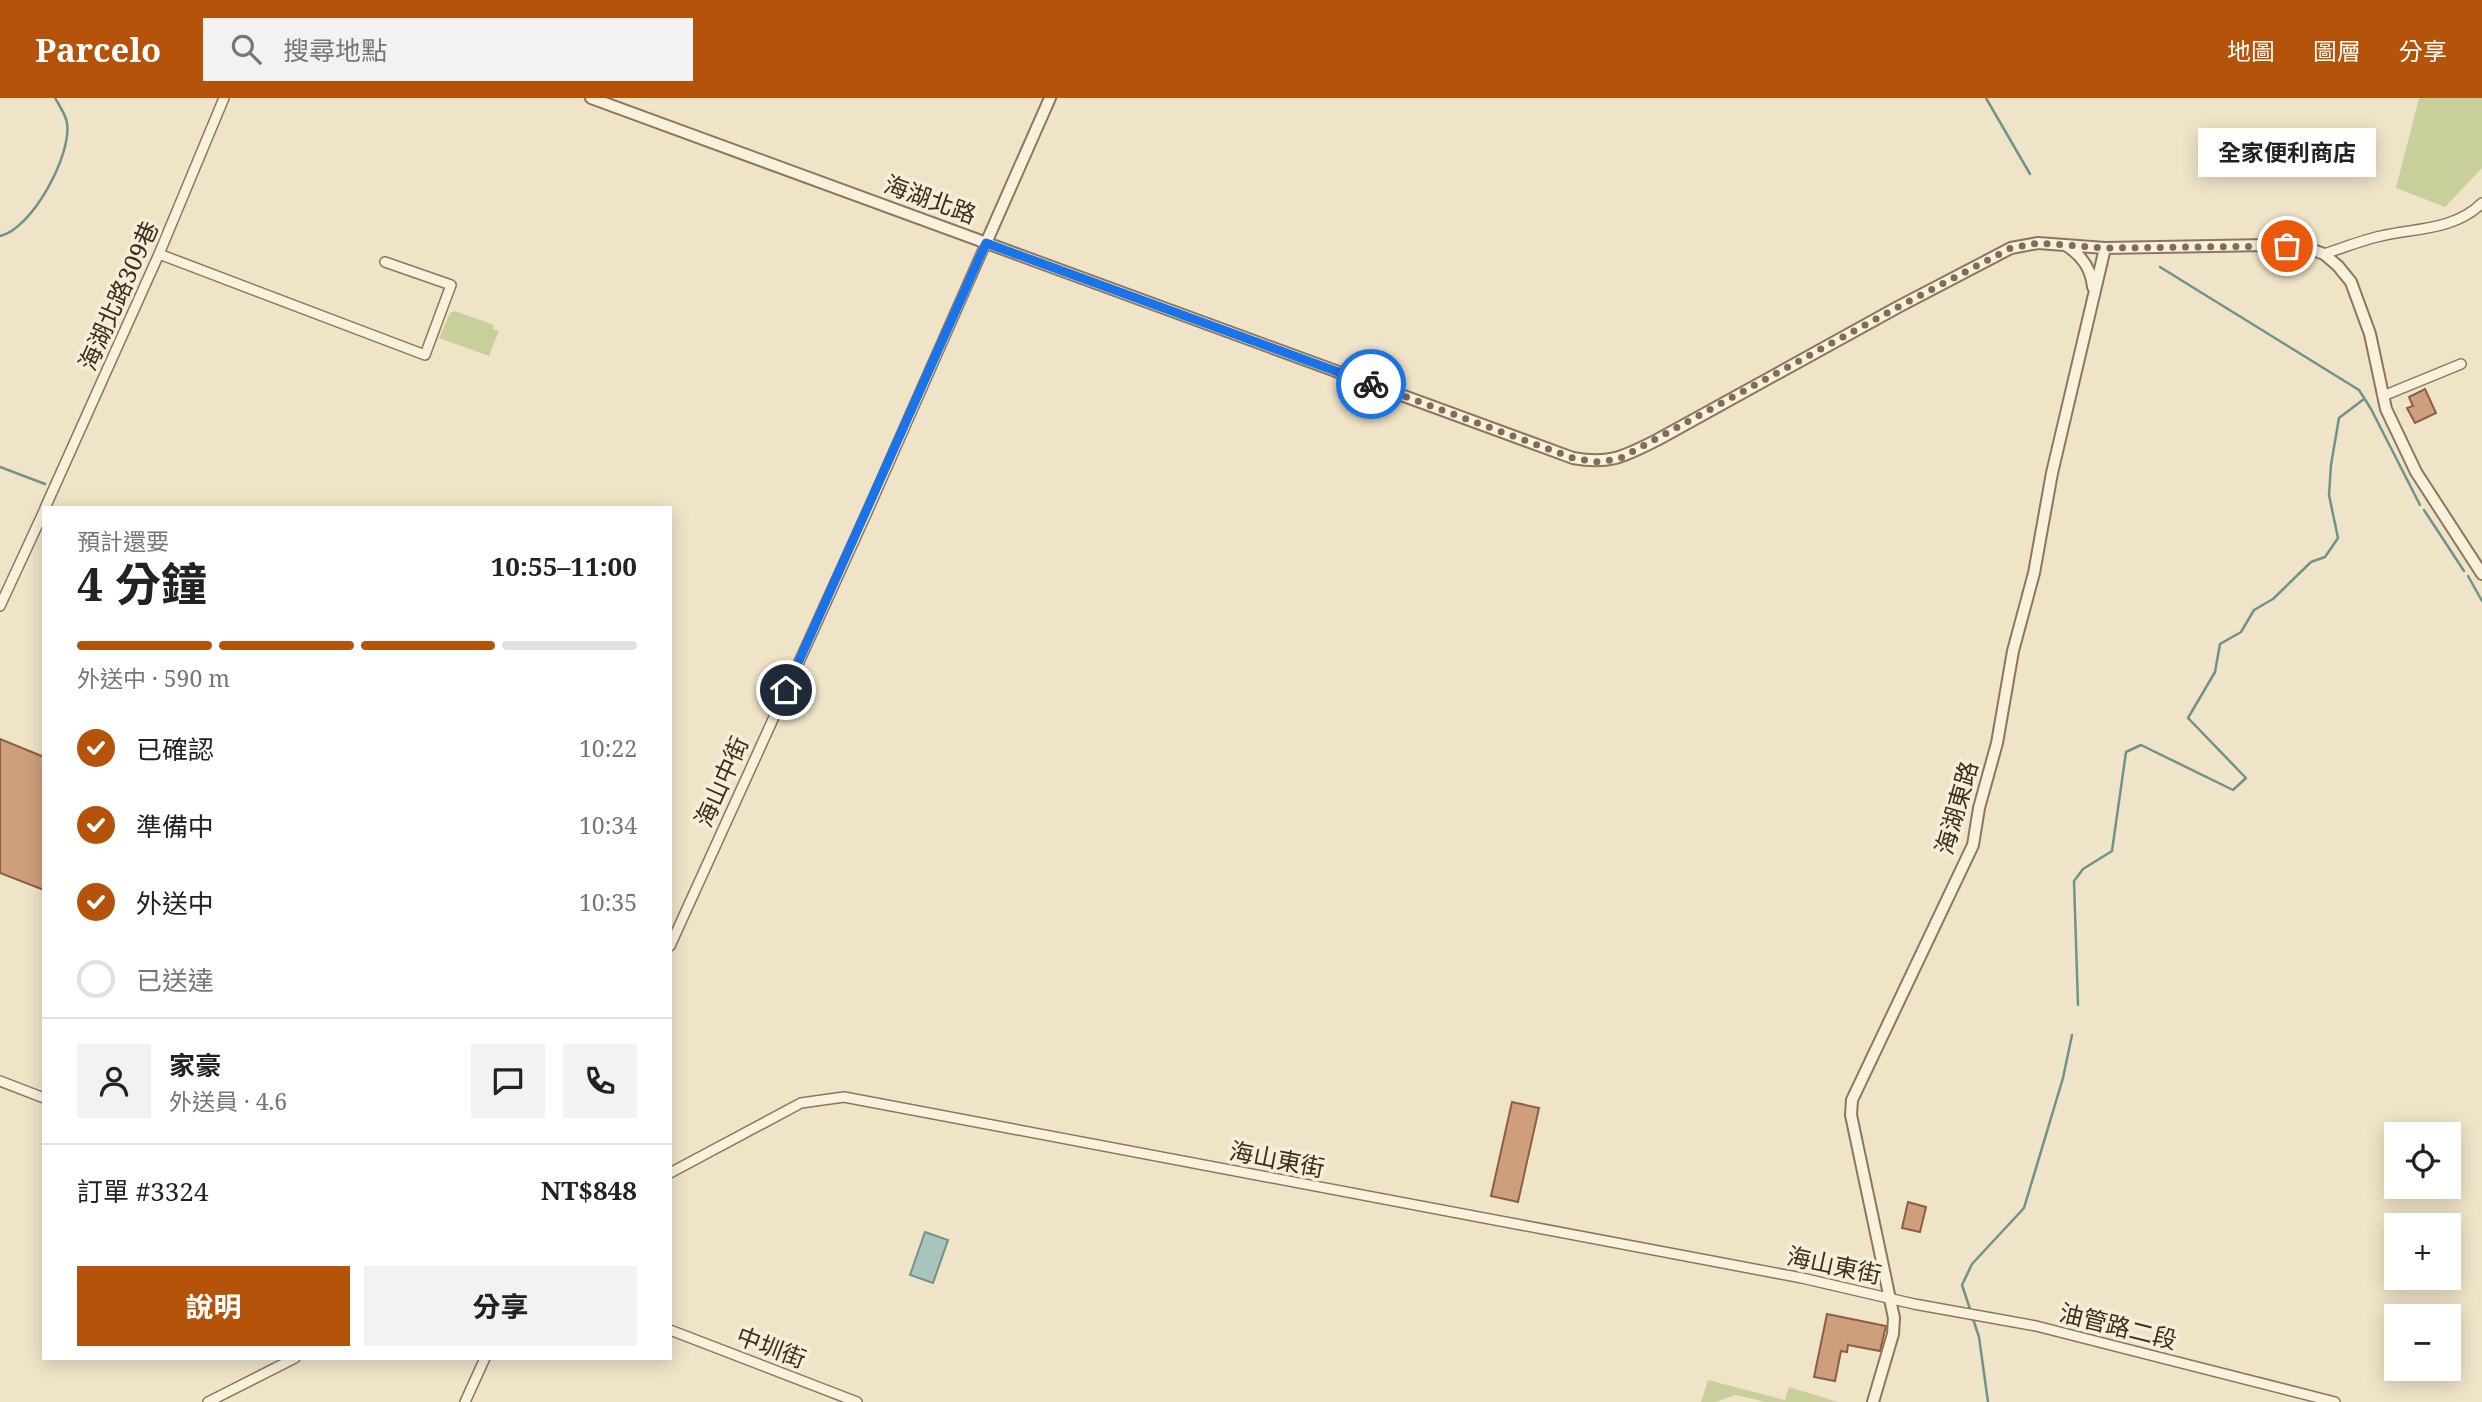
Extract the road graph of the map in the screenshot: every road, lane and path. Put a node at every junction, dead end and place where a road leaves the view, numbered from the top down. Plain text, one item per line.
1 (224, 98) edge
2 (591, 98) edge
3 (1049, 98) edge
4 (2482, 203) edge
5 (986, 243) junction
6 (2066, 245) junction
7 (2105, 248) junction
8 (159, 254) junction
9 (2325, 254) junction
10 (385, 262) dead end
11 (2093, 289) junction
12 (2461, 364) dead end
13 (2383, 396) junction
14 (46, 506) edge
15 (42, 515) edge
16 (2482, 574) edge
17 (0, 606) edge
18 (672, 942) edge
19 (0, 1081) edge
20 (42, 1097) edge
21 (672, 1172) edge
22 (1890, 1298) junction
23 (672, 1331) edge
24 (291, 1360) edge
25 (484, 1360) edge
26 (208, 1402) edge
27 (465, 1402) edge
28 (857, 1402) edge
29 (1873, 1402) edge
30 (2335, 1402) edge

1 - 8 street, 海湖北路309巷
2 - 5 street, 海湖北路
3 - 5 street, 海山中街
4 - 9 street
5 - 6 street, 海湖北路
5 - 18 street, 海山中街
6 - 7 street, 海湖北路
6 - 11 street
7 - 9 street, 海湖北路
7 - 11 street, 海湖東路
8 - 10 street
8 - 14 street, 海湖北路309巷
9 - 13 street
11 - 22 street, 海湖東路
12 - 13 street
13 - 16 street
15 - 17 street, 海湖北路309巷
19 - 20 street
21 - 22 street, 海山東街
22 - 29 street, 海湖東路
22 - 30 street, 油管路二段
23 - 28 street, 中圳街
24 - 26 street
25 - 27 street

